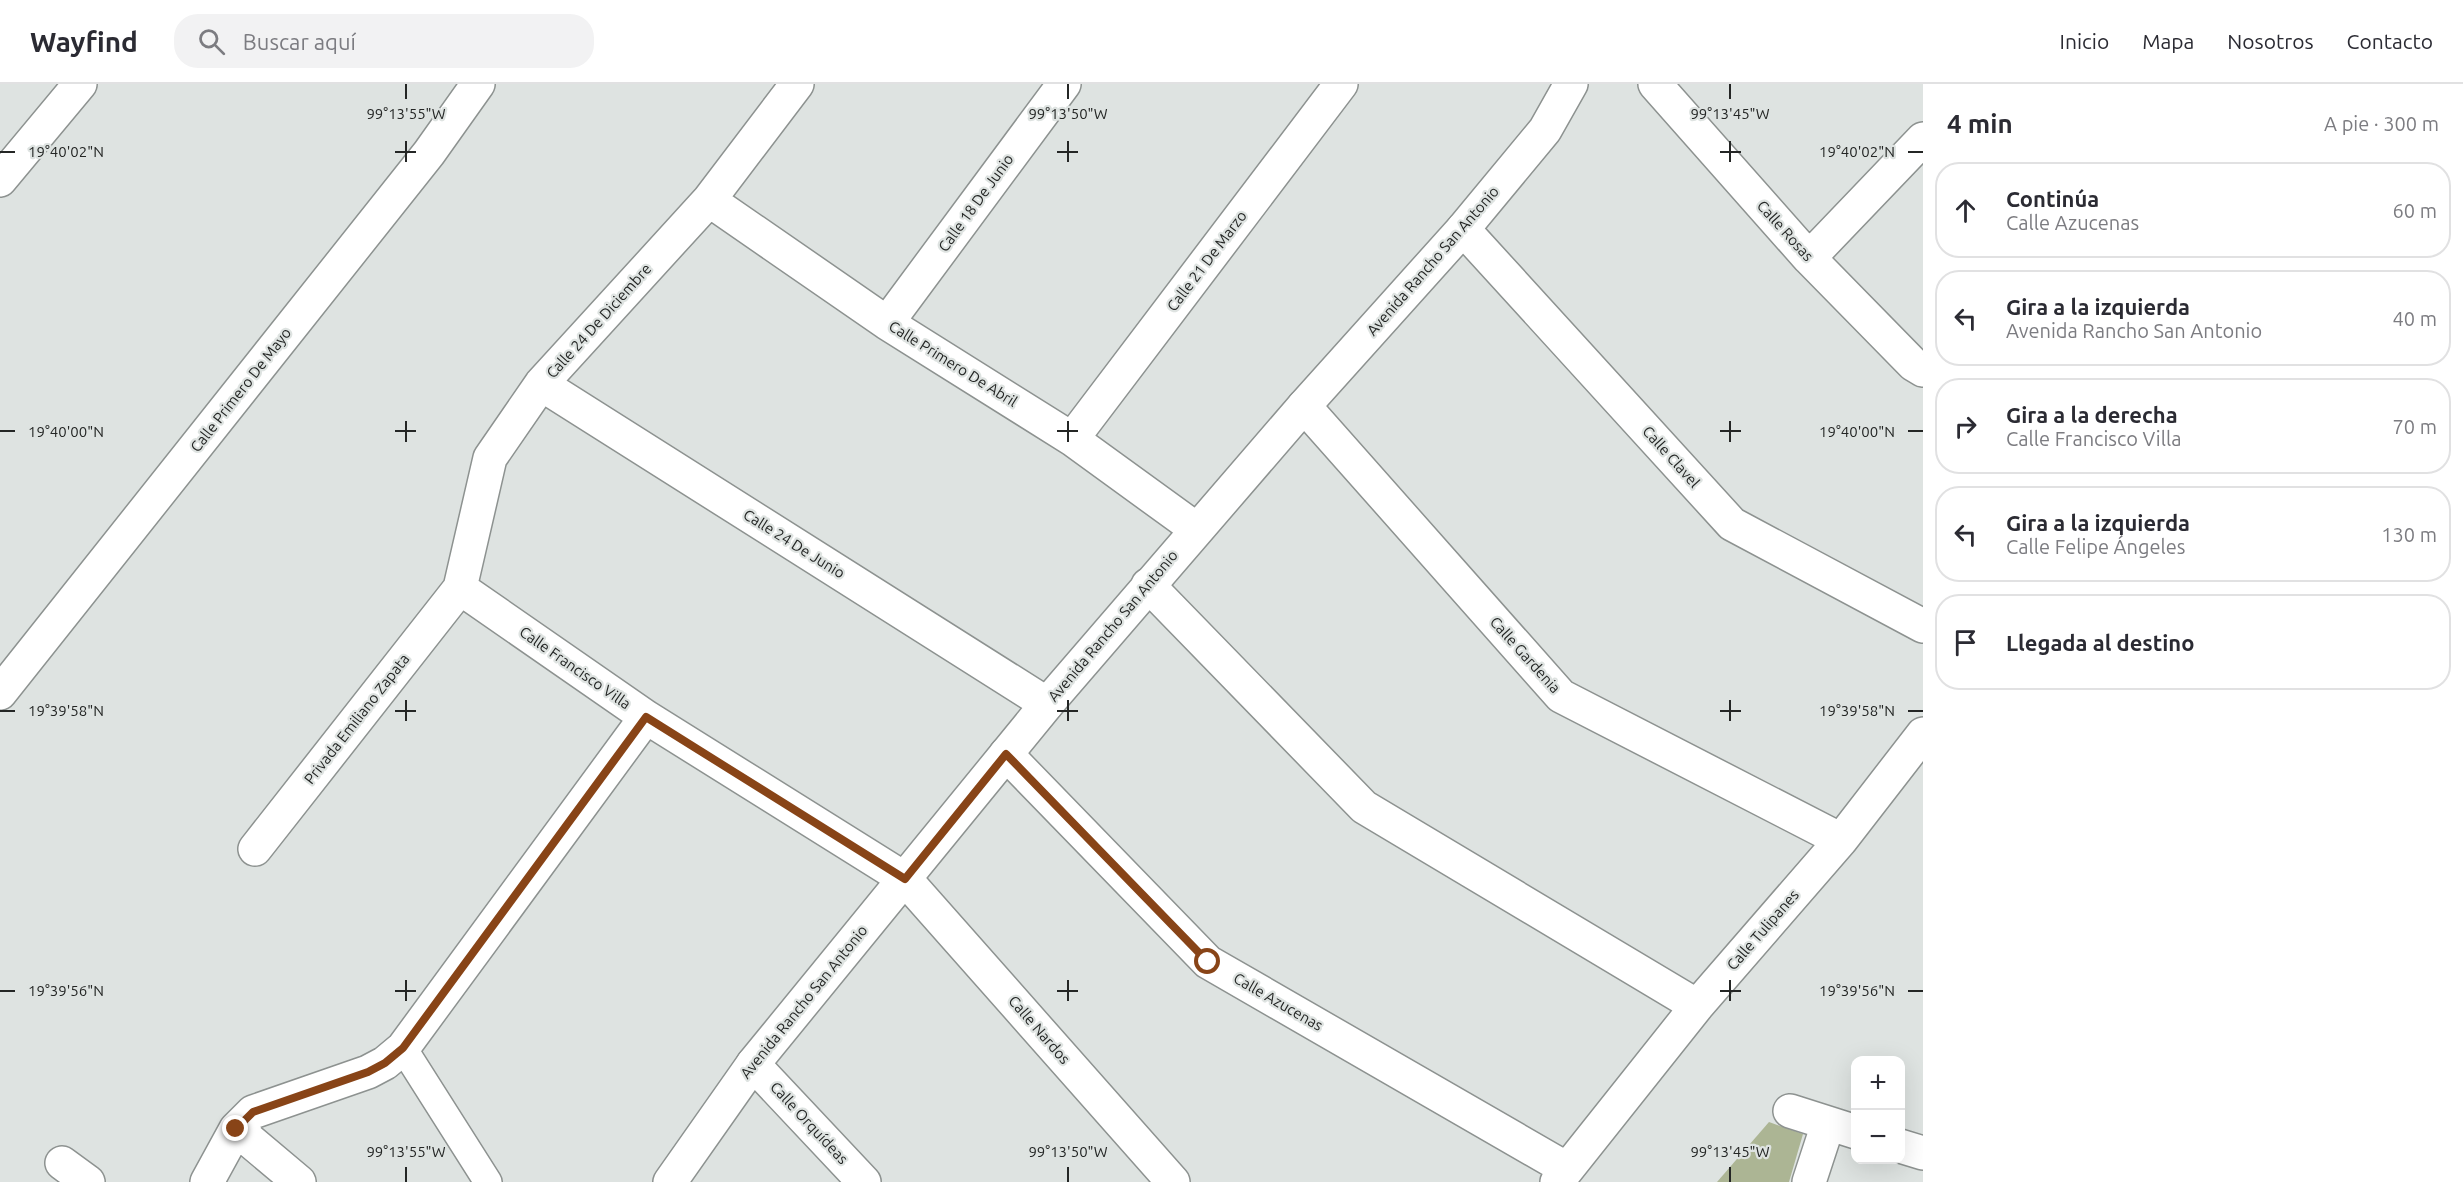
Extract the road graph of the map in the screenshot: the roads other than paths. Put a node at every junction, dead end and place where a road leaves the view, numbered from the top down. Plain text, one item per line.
1 (80, 84) edge
2 (478, 84) edge
3 (797, 84) edge
4 (1064, 84) edge
5 (1341, 84) edge
6 (1571, 84) edge
7 (1655, 84) edge
8 (1923, 139) edge
9 (0, 180) edge
10 (709, 200) junction
11 (1463, 229) junction
12 (1809, 258) junction
13 (887, 323) junction
14 (1923, 370) edge
15 (541, 384) junction
16 (1304, 406) junction
17 (1072, 439) junction
18 (1196, 529) junction
19 (1148, 585) junction
20 (460, 588) junction
21 (1923, 626) edge
22 (0, 693) edge
23 (1047, 704) junction
24 (646, 717) junction
25 (1923, 734) edge
26 (1006, 754) junction
27 (1841, 840) junction
28 (255, 849) dead end
29 (905, 879) junction
30 (1697, 1006) junction
31 (403, 1048) junction
32 (753, 1064) junction
33 (1790, 1111) dead end
34 (1842, 1128) edge
35 (236, 1129) junction
36 (1905, 1148) edge
37 (1923, 1153) edge
38 (62, 1163) dead end
39 (1562, 1175) edge
40 (88, 1182) edge
41 (207, 1182) edge
42 (298, 1182) edge
43 (488, 1182) edge
44 (670, 1182) edge
45 (864, 1182) edge
46 (1173, 1182) edge
47 (1809, 1182) edge

1 - 9 street
2 - 22 street, Calle Primero De Mayo
3 - 10 street, Calle 24 De Diciembre
4 - 13 street, Calle 18 De Junio
5 - 17 street, Calle 21 De Marzo
6 - 11 street, Avenida Rancho San Antonio
7 - 12 street, Calle Rosas
8 - 12 street
10 - 13 street, Calle Primero De Abril
10 - 15 street, Calle 24 De Diciembre
11 - 16 street, Avenida Rancho San Antonio
11 - 21 street, Calle Clavel
12 - 14 street, Calle Rosas
13 - 17 street, Calle Primero De Abril
15 - 20 street, Calle 24 De Diciembre
15 - 23 street, Calle 24 De Junio
16 - 18 street, Avenida Rancho San Antonio
16 - 27 street, Calle Gardenia
17 - 18 street, Calle Primero De Abril
18 - 19 street, Avenida Rancho San Antonio
19 - 23 street, Avenida Rancho San Antonio
19 - 30 street
20 - 24 street, Calle Francisco Villa
20 - 28 street, Privada Emiliano Zapata
23 - 26 street, Avenida Rancho San Antonio
24 - 29 street, Calle Francisco Villa
24 - 31 street
25 - 27 street, Calle Tulipanes
26 - 29 street, Avenida Rancho San Antonio
26 - 39 street, Calle Azucenas
27 - 30 street, Calle Tulipanes
29 - 32 street, Avenida Rancho San Antonio
29 - 46 street, Calle Nardos
30 - 39 street, Calle Tulipanes
31 - 35 street
31 - 43 street
32 - 44 street, Avenida Rancho San Antonio
32 - 45 street, Calle Orquídeas
33 - 34 street
34 - 47 street
35 - 41 street
35 - 42 street
36 - 37 street
38 - 40 street

